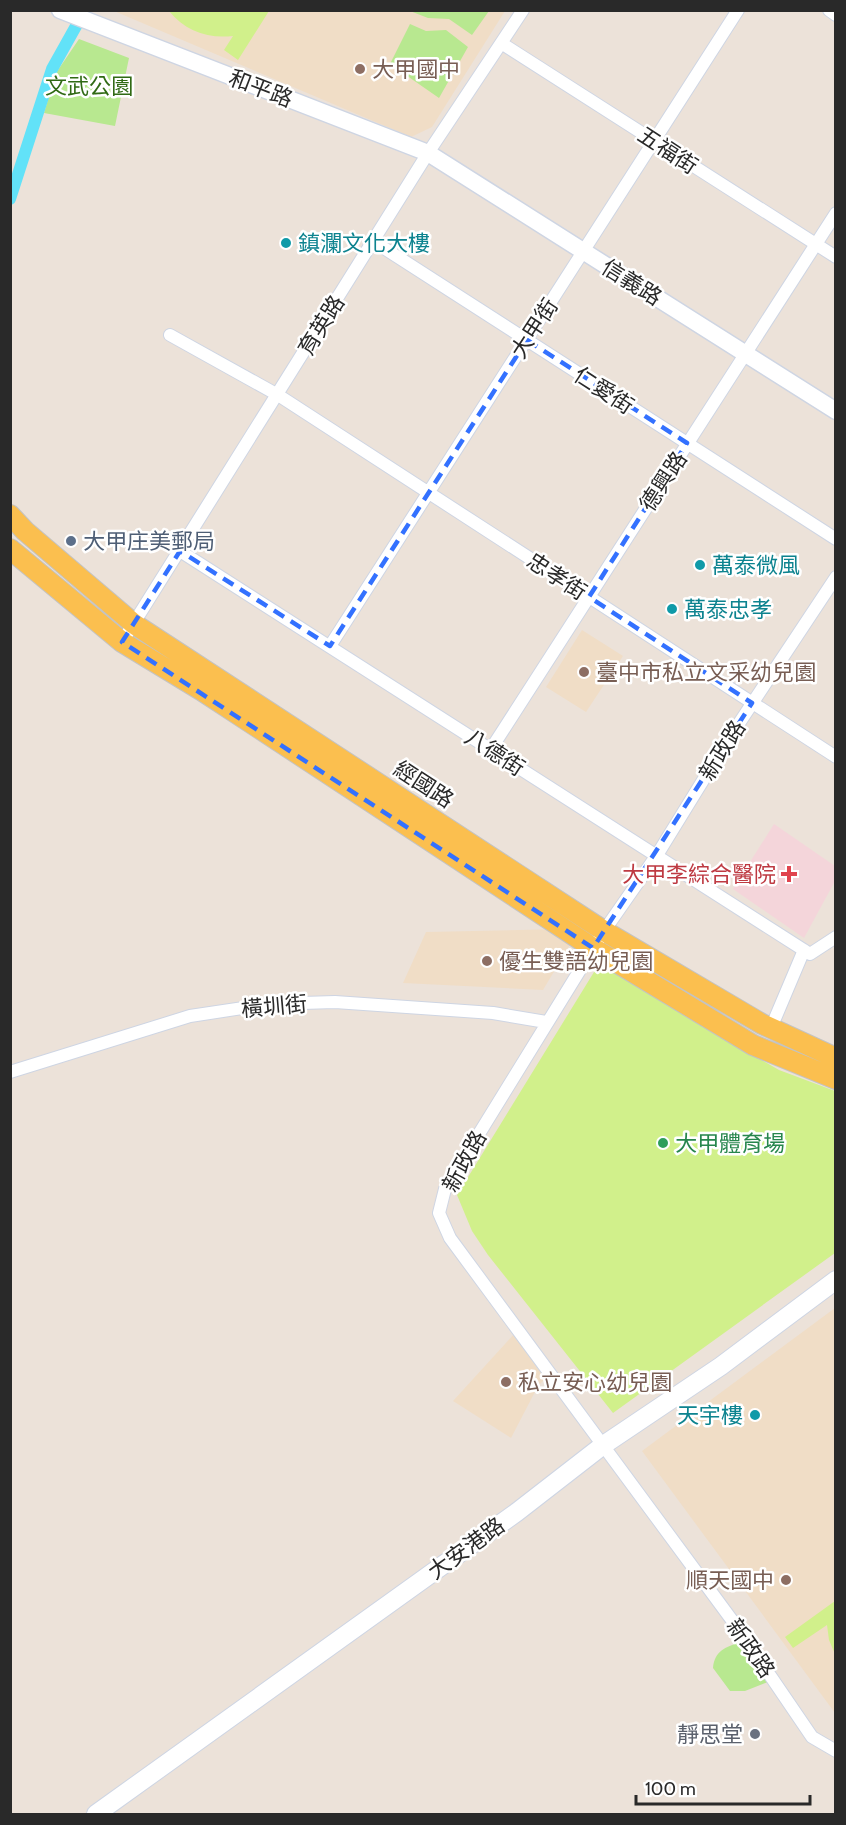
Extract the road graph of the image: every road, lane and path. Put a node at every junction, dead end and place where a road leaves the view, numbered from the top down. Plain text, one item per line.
1 (523, 10) edge
2 (738, 10) edge
3 (829, 10) edge
4 (65, 12) edge
5 (836, 15) edge
6 (501, 43) junction
7 (654, 141) junction
8 (428, 153) junction
9 (836, 213) edge
10 (373, 241) junction
11 (815, 244) junction
12 (583, 251) junction
13 (836, 257) edge
14 (170, 335) dead end
15 (526, 340) junction
16 (745, 354) junction
17 (278, 394) junction
18 (836, 411) edge
19 (687, 443) junction
20 (428, 492) junction
21 (10, 514) edge
22 (836, 538) edge
23 (10, 549) edge
24 (180, 550) junction
25 (836, 577) edge
26 (589, 597) junction
27 (134, 624) junction
28 (122, 642) junction
29 (330, 646) junction
30 (752, 703) junction
31 (491, 749) junction
32 (836, 757) edge
33 (657, 855) junction
34 (604, 931) junction
35 (836, 937) edge
36 (593, 948) junction
37 (807, 952) junction
38 (546, 1022) junction
39 (771, 1028) junction
40 (836, 1058) edge
41 (10, 1072) edge
42 (836, 1079) edge
43 (836, 1280) edge
44 (602, 1446) junction
45 (836, 1750) edge
46 (96, 1815) edge

1 - 6 street, 育英路
2 - 7 street, 大甲街
3 - 5 street
4 - 8 street, 和平路
6 - 7 street, 五福街
6 - 8 street, 育英路
7 - 11 street, 五福街
7 - 12 street, 大甲街
8 - 10 street, 育英路
8 - 12 street, 信義路
9 - 11 street, 德興路
10 - 15 street, 仁愛街
10 - 17 street, 育英路
11 - 13 street, 五福街
11 - 16 street, 德興路
12 - 15 street, 大甲街
12 - 16 street, 信義路
14 - 17 street, 忠孝街
15 - 19 street, 仁愛街
15 - 20 street, 大甲街
16 - 18 street, 信義路
16 - 19 street, 德興路
17 - 20 street, 忠孝街
17 - 24 street, 育英路
19 - 22 street, 仁愛街
19 - 26 street, 德興路
20 - 26 street, 忠孝街
20 - 29 street, 大甲街
21 - 27 main road, 經國路
23 - 28 main road, 經國路
24 - 27 street, 育英路
24 - 29 street, 八德街
25 - 30 street, 新政路
26 - 30 street, 忠孝街
26 - 31 street, 德興路
27 - 28 street, 育英路
27 - 34 main road, 經國路
28 - 36 main road, 經國路
29 - 31 street, 八德街
30 - 32 street, 忠孝街
30 - 33 street, 新政路
31 - 33 street, 八德街
33 - 34 street, 新政路
33 - 37 street, 八德街
34 - 36 street, 新政路
34 - 39 main road, 經國路
35 - 37 street
36 - 38 street, 新政路
36 - 42 main road, 經國路
37 - 39 street
38 - 41 street, 橫圳街
38 - 44 street, 新政路
39 - 40 main road, 經國路
43 - 44 main road, 大安港路
44 - 45 street, 新政路
44 - 46 main road, 大安港路

